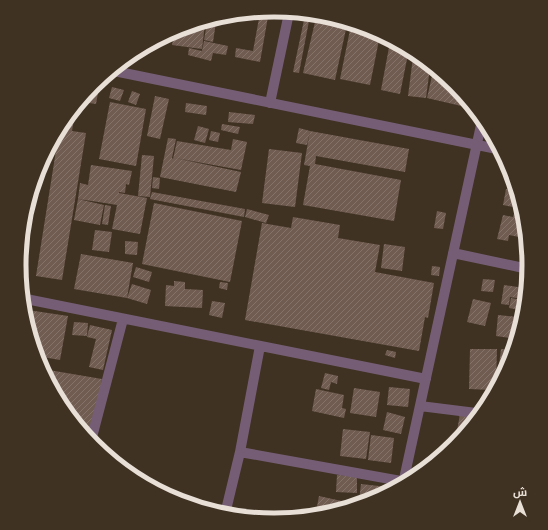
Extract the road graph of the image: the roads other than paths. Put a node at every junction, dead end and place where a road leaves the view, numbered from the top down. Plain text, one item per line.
1 (288, 18) edge
2 (118, 72) edge
3 (270, 103) junction
4 (480, 128) edge
5 (477, 145) junction
6 (493, 148) edge
7 (453, 253) junction
8 (522, 268) edge
9 (28, 299) edge
10 (123, 318) junction
11 (260, 346) junction
12 (426, 379) junction
13 (420, 406) junction
14 (473, 413) edge
15 (93, 434) edge
16 (240, 452) junction
17 (405, 476) edge
18 (397, 480) edge
19 (226, 508) edge

1 - 3 street
2 - 3 street
3 - 5 street
4 - 5 street
5 - 6 street
5 - 7 street
7 - 8 street
7 - 12 street
9 - 10 street
10 - 11 street
10 - 15 street
11 - 12 street
11 - 16 street
12 - 13 street
13 - 14 street
13 - 17 street
16 - 18 street
16 - 19 street

